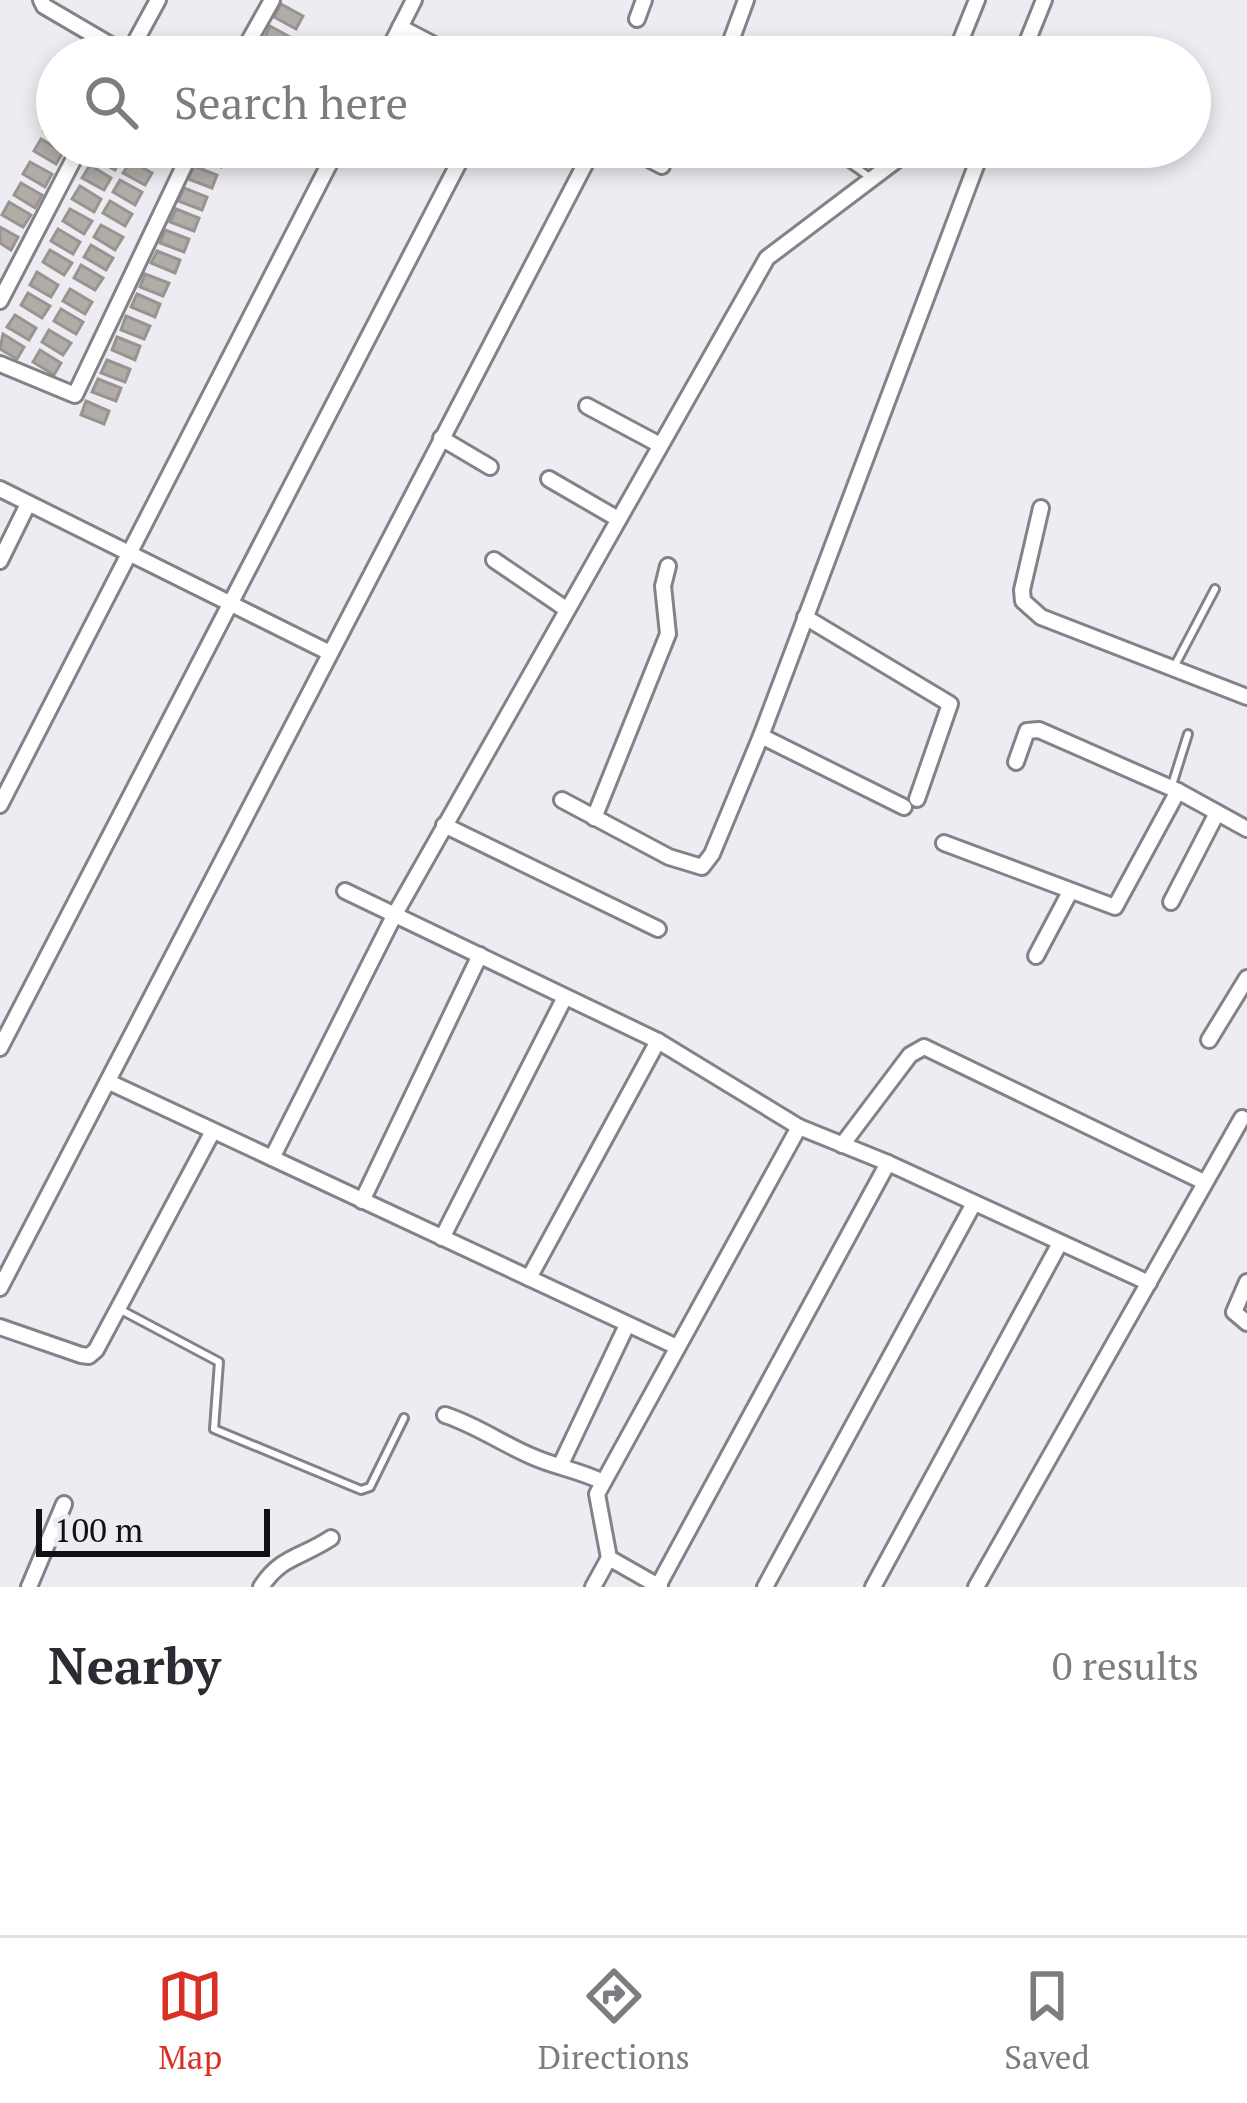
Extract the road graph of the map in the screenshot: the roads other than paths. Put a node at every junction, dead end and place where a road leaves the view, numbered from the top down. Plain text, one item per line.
1 (41, 0) edge
2 (158, 0) edge
3 (272, 0) edge
4 (414, 0) edge
5 (644, 0) edge
6 (746, 0) edge
7 (977, 0) edge
8 (1044, 0) edge
9 (637, 19) dead end
10 (400, 27) junction
11 (94, 36) edge
12 (139, 36) edge
13 (252, 36) edge
14 (396, 36) edge
15 (417, 36) edge
16 (733, 36) edge
17 (962, 36) edge
18 (1029, 36) edge
19 (69, 168) edge
20 (184, 168) edge
21 (327, 168) edge
22 (456, 168) edge
23 (583, 168) edge
24 (857, 168) edge
25 (885, 168) edge
26 (975, 168) edge
27 (871, 178) junction
28 (0, 301) edge
29 (0, 364) edge
30 (586, 406) dead end
31 (441, 438) junction
32 (660, 445) junction
33 (490, 467) dead end
34 (549, 479) dead end
35 (0, 489) edge
36 (28, 503) junction
37 (1041, 508) dead end
38 (618, 519) junction
39 (129, 553) junction
40 (494, 560) dead end
41 (0, 561) edge
42 (668, 566) dead end
43 (1215, 590) dead end
44 (230, 604) junction
45 (566, 609) junction
46 (805, 617) junction
47 (328, 652) junction
48 (1173, 668) junction
49 (1247, 697) edge
50 (1188, 734) dead end
51 (761, 736) junction
52 (1016, 762) dead end
53 (1175, 790) junction
54 (562, 800) dead end
55 (0, 805) edge
56 (1217, 813) junction
57 (594, 818) junction
58 (444, 825) junction
59 (1247, 830) edge
60 (944, 843) dead end
61 (345, 891) dead end
62 (1070, 892) junction
63 (1171, 902) dead end
64 (395, 914) junction
65 (658, 928) dead end
66 (480, 955) junction
67 (1036, 956) dead end
68 (1247, 978) edge
69 (566, 997) junction
70 (1209, 1040) dead end
71 (658, 1042) junction
72 (0, 1048) edge
73 (109, 1082) junction
74 (1242, 1118) dead end
75 (799, 1126) junction
76 (213, 1131) junction
77 (842, 1145) junction
78 (272, 1159) junction
79 (887, 1163) junction
80 (1204, 1182) junction
81 (362, 1201) junction
82 (973, 1204) junction
83 (442, 1238) junction
84 (1060, 1243) junction
85 (529, 1277) junction
86 (1150, 1282) junction
87 (1247, 1282) edge
88 (0, 1288) edge
89 (118, 1309) junction
90 (1247, 1323) edge
91 (627, 1325) junction
92 (0, 1327) edge
93 (677, 1346) junction
94 (445, 1415) dead end
95 (404, 1418) dead end
96 (560, 1464) junction
97 (603, 1482) junction
98 (64, 1504) dead end
99 (331, 1538) dead end
100 (609, 1558) junction
101 (659, 1586) edge
102 (29, 1587) edge
103 (261, 1587) edge
104 (593, 1587) edge
105 (765, 1587) edge
106 (873, 1587) edge
107 (976, 1587) edge

1 - 11 street
2 - 12 street
3 - 13 street
4 - 10 street
5 - 9 street
6 - 16 street
7 - 17 street
8 - 18 street
10 - 14 street
10 - 15 street
19 - 28 street
20 - 29 street
21 - 39 street
22 - 44 street
23 - 31 street
24 - 27 lane
25 - 27 street
26 - 46 street
27 - 32 street
30 - 32 street
31 - 33 street
31 - 47 street
32 - 38 street
34 - 38 street
35 - 36 street
36 - 39 street
36 - 41 street
37 - 48 street
38 - 45 street
39 - 44 street
39 - 55 street
40 - 45 street
42 - 57 street
43 - 48 lane
44 - 47 street
44 - 72 street
45 - 58 street
46 - 51 street
46 - 51 street
47 - 73 street
48 - 49 street
50 - 53 lane
51 - 57 street
52 - 53 street
53 - 56 street
53 - 62 street
54 - 57 street
56 - 59 street
56 - 63 street
58 - 64 street
58 - 65 street
60 - 62 street
61 - 64 street
62 - 67 street
64 - 66 street
64 - 78 street
66 - 69 street
66 - 81 street
68 - 70 street
69 - 71 street
69 - 83 street
71 - 75 street
71 - 85 street
73 - 76 street
73 - 88 street
74 - 80 street
75 - 77 street
75 - 93 street
76 - 78 street
76 - 89 street
77 - 79 street
77 - 80 street
78 - 81 street
79 - 82 street
79 - 101 street
80 - 86 street
81 - 83 street
82 - 84 street
82 - 105 street
83 - 85 street
84 - 86 street
84 - 106 street
85 - 91 street
86 - 107 street
87 - 90 street
89 - 92 street
89 - 95 lane
91 - 93 street
91 - 96 street
93 - 97 street
94 - 96 street
96 - 97 street
97 - 100 street
98 - 102 street
99 - 103 street
100 - 101 street
100 - 104 street

